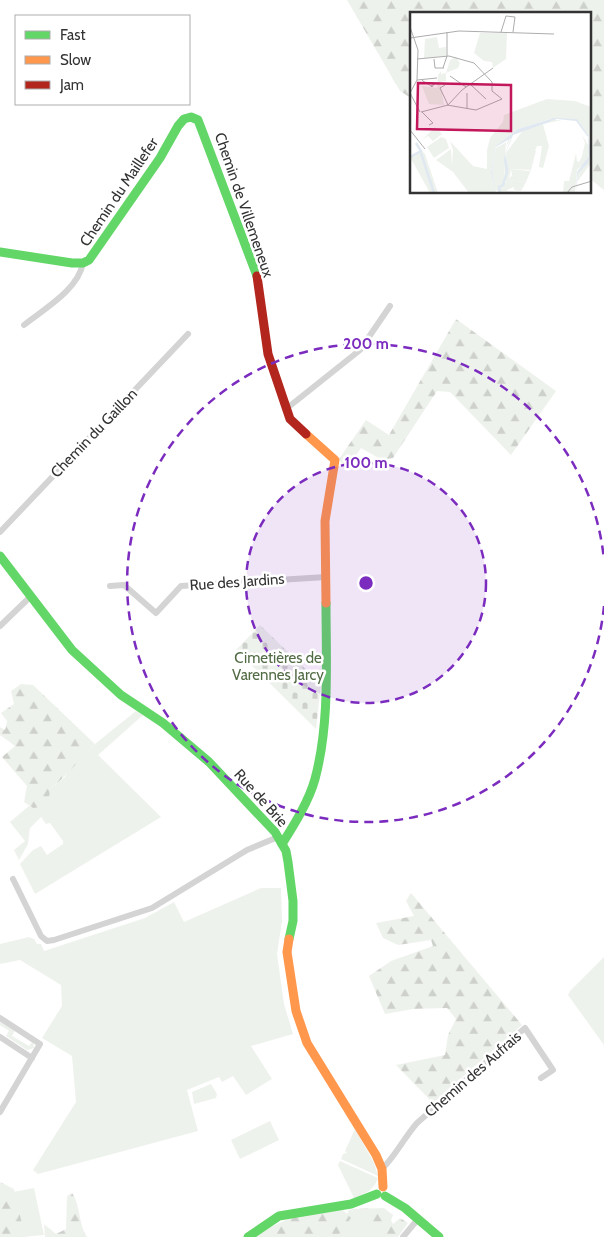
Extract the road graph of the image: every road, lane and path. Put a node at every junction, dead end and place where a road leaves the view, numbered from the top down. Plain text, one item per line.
1 (191, 117) joint
2 (0, 252) edge
3 (83, 263) junction
4 (390, 306) dead end
5 (24, 325) dead end
6 (188, 334) dead end
7 (286, 409) junction
8 (0, 532) edge
9 (0, 556) edge
10 (326, 577) junction
11 (110, 586) dead end
12 (31, 596) junction
13 (0, 626) edge
14 (280, 840) junction
15 (13, 879) dead end
16 (0, 1018) edge
17 (0, 1037) edge
18 (32, 1058) junction
19 (541, 1078) dead end
20 (0, 1112) edge
21 (382, 1169) junction
22 (382, 1193) junction
23 (418, 1219) junction
24 (248, 1237) edge
25 (403, 1237) edge
26 (439, 1237) edge

1 - 3 street, Chemin du Maillefer
1 - 7 street, Chemin de Villemeneux
2 - 3 street, Chemin du Maillefer
3 - 5 street
4 - 7 street
6 - 8 street, Chemin du Gaillon
7 - 10 street, Chemin de Villemeneux
9 - 12 street, Rue de Brie
10 - 11 street, Rue des Jardins
10 - 14 street, Chemin de Villemeneux
12 - 13 street
12 - 14 street, Rue de Brie
14 - 15 street
14 - 21 street, Rue de Brie
16 - 18 street
17 - 18 street
18 - 20 street
19 - 21 street, Chemin des Aufrais
21 - 22 street, Rue de Brie
22 - 23 street
22 - 24 street
23 - 25 street
23 - 26 street

